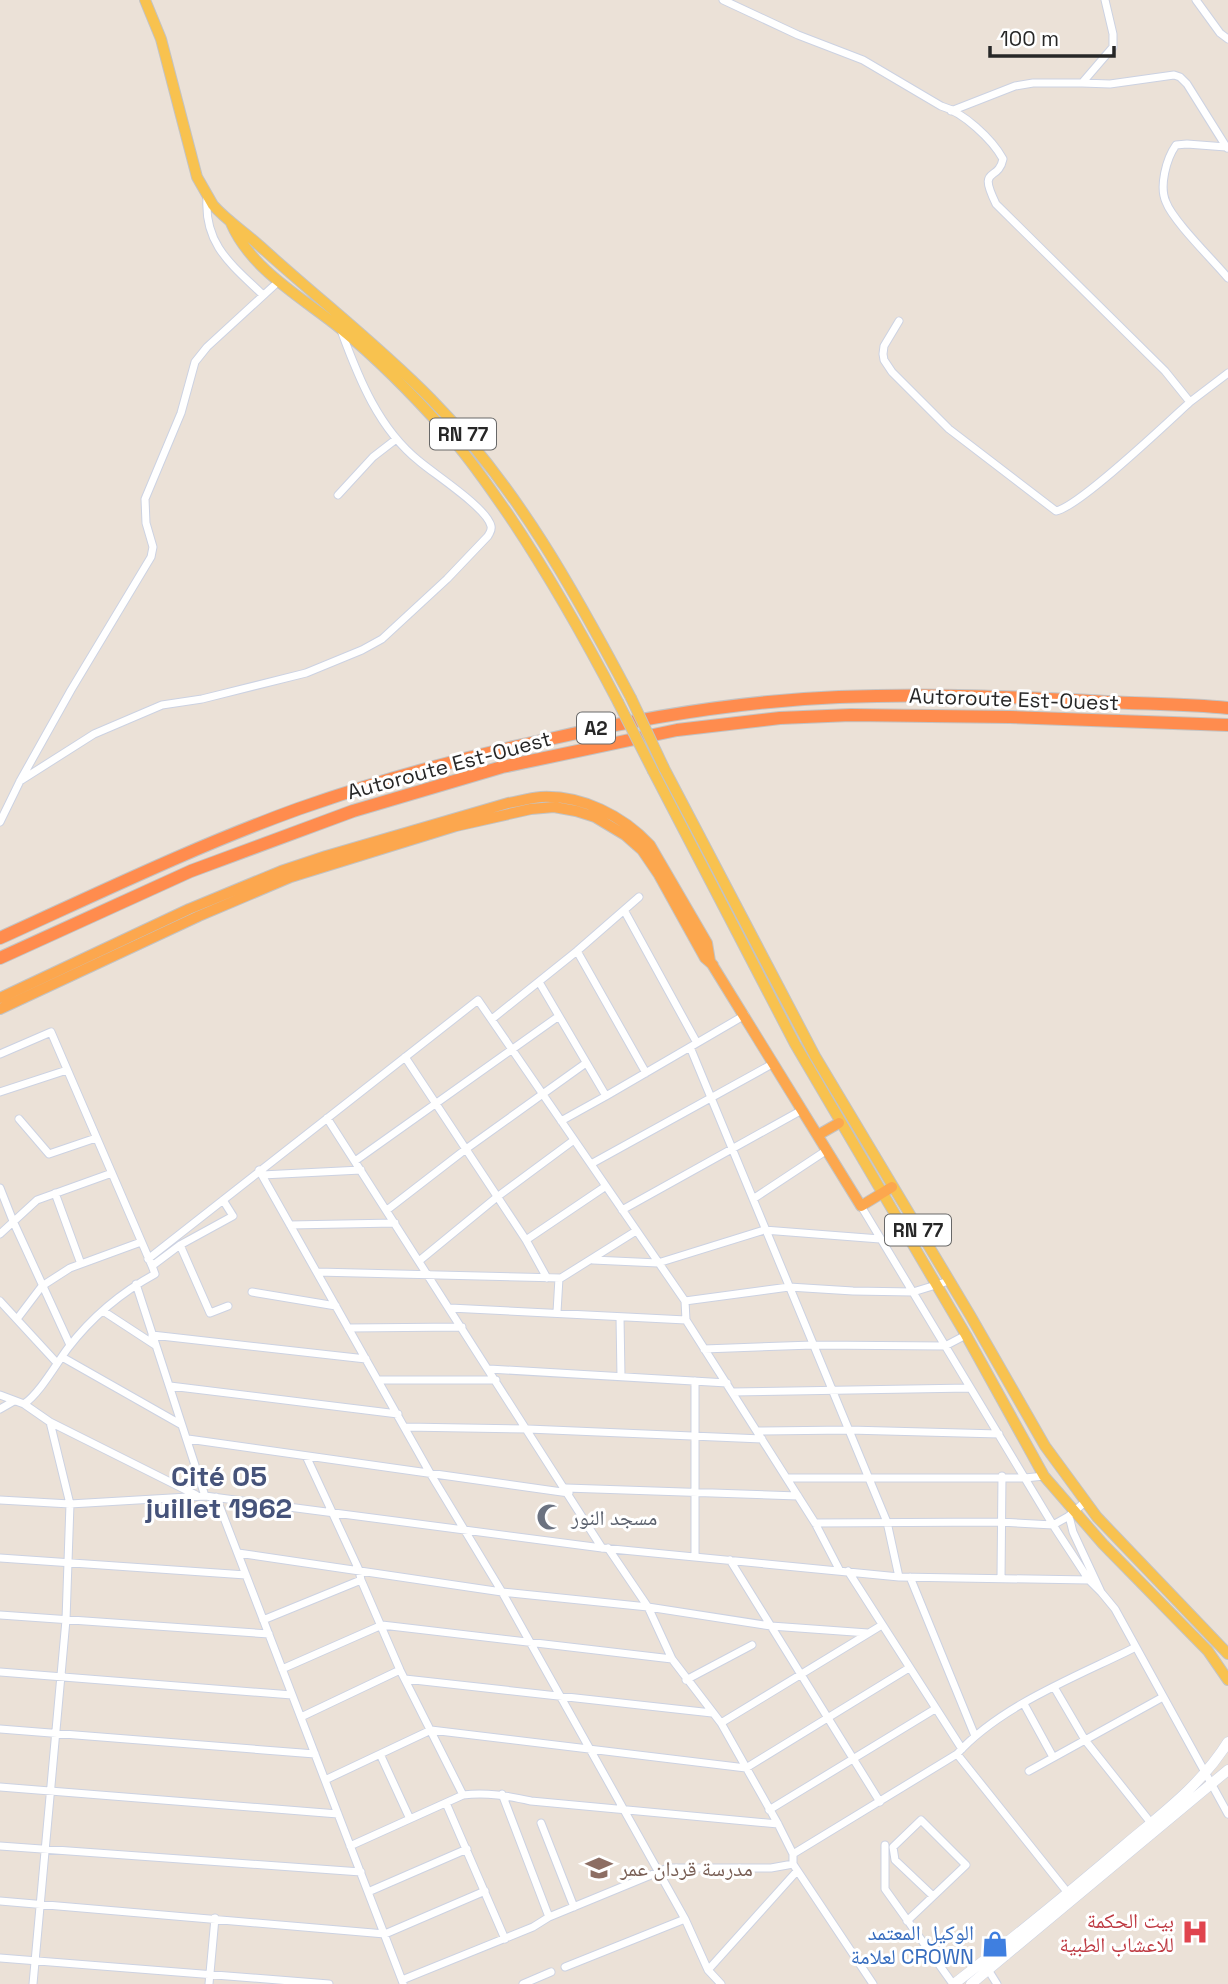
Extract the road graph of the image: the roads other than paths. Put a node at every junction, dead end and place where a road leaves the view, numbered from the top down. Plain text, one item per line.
1 (145, 0) edge
2 (723, 0) edge
3 (1105, 0) edge
4 (1196, 0) edge
5 (1228, 39) edge
6 (1082, 83) junction
7 (951, 111) junction
8 (1227, 148) edge
9 (207, 197) junction
10 (232, 223) junction
11 (1228, 278) edge
12 (279, 281) junction
13 (263, 295) junction
14 (899, 321) dead end
15 (341, 330) junction
16 (1228, 373) edge
17 (1190, 402) junction
18 (395, 440) junction
19 (338, 495) dead end
20 (1228, 708) edge
21 (1228, 725) edge
22 (659, 769) junction
23 (20, 781) junction
24 (0, 822) edge
25 (639, 897) dead end
26 (624, 910) junction
27 (0, 938) edge
28 (577, 951) junction
29 (0, 958) edge
30 (715, 967) junction
31 (539, 982) junction
32 (0, 998) edge
33 (0, 1009) edge
34 (745, 1015) junction
35 (559, 1016) junction
36 (492, 1019) junction
37 (694, 1045) junction
38 (512, 1049) junction
39 (0, 1054) edge
40 (405, 1057) junction
41 (586, 1063) junction
42 (774, 1063) junction
43 (67, 1070) junction
44 (646, 1073) junction
45 (0, 1092) edge
46 (543, 1094) junction
47 (606, 1096) junction
48 (711, 1098) junction
49 (435, 1103) junction
50 (802, 1110) junction
51 (327, 1118) junction
52 (19, 1119) dead end
53 (561, 1121) junction
54 (839, 1123) junction
55 (818, 1135) junction
56 (96, 1138) junction
57 (574, 1140) junction
58 (466, 1149) junction
59 (732, 1150) junction
60 (827, 1150) junction
61 (355, 1161) junction
62 (591, 1164) junction
63 (361, 1170) junction
64 (260, 1172) junction
65 (112, 1173) junction
66 (606, 1186) junction
67 (892, 1187) junction
68 (0, 1188) edge
69 (55, 1193) junction
70 (881, 1194) junction
71 (497, 1197) junction
72 (752, 1199) junction
73 (223, 1200) junction
74 (860, 1206) junction
75 (387, 1210) junction
76 (622, 1210) junction
77 (13, 1221) junction
78 (395, 1223) junction
79 (290, 1225) junction
80 (764, 1230) junction
81 (636, 1231) junction
82 (0, 1234) edge
83 (880, 1238) junction
84 (526, 1240) junction
85 (141, 1242) junction
86 (180, 1245) junction
87 (592, 1260) junction
88 (419, 1261) junction
89 (150, 1262) junction
90 (658, 1262) junction
91 (81, 1264) junction
92 (317, 1272) junction
93 (429, 1275) junction
94 (547, 1278) junction
95 (559, 1278) junction
96 (949, 1281) junction
97 (136, 1284) junction
98 (937, 1285) junction
99 (42, 1286) junction
100 (789, 1287) junction
101 (252, 1292) dead end
102 (913, 1292) junction
103 (0, 1301) edge
104 (685, 1301) junction
105 (228, 1306) dead end
106 (336, 1306) junction
107 (450, 1308) junction
108 (103, 1311) junction
109 (557, 1312) junction
110 (621, 1317) junction
111 (17, 1319) junction
112 (686, 1320) junction
113 (462, 1327) junction
114 (348, 1328) junction
115 (152, 1335) junction
116 (966, 1335) junction
117 (70, 1345) junction
118 (155, 1345) junction
119 (813, 1345) junction
120 (945, 1346) junction
121 (704, 1349) junction
122 (988, 1349) junction
123 (977, 1356) junction
124 (366, 1359) junction
125 (60, 1360) junction
126 (489, 1369) junction
127 (621, 1377) junction
128 (378, 1380) junction
129 (496, 1380) junction
130 (695, 1381) junction
131 (727, 1383) junction
132 (170, 1386) junction
133 (971, 1388) junction
134 (832, 1391) junction
135 (732, 1392) junction
136 (0, 1395) edge
137 (14, 1401) junction
138 (24, 1404) junction
139 (0, 1409) edge
140 (398, 1414) junction
141 (50, 1422) junction
142 (180, 1424) junction
143 (405, 1427) junction
144 (528, 1429) junction
145 (849, 1430) junction
146 (757, 1431) junction
147 (999, 1434) junction
148 (694, 1436) junction
149 (188, 1439) junction
150 (762, 1439) junction
151 (306, 1456) junction
152 (430, 1473) junction
153 (1002, 1476) junction
154 (1044, 1476) junction
155 (868, 1477) junction
156 (787, 1478) junction
157 (1025, 1478) junction
158 (567, 1491) junction
159 (694, 1494) junction
160 (201, 1495) junction
161 (798, 1496) junction
162 (216, 1497) junction
163 (0, 1500) edge
164 (1085, 1502) junction
165 (70, 1504) junction
166 (330, 1511) junction
167 (1071, 1514) junction
168 (887, 1522) junction
169 (1000, 1522) junction
170 (815, 1524) junction
171 (1053, 1525) junction
172 (463, 1529) junction
173 (605, 1548) junction
174 (238, 1553) junction
175 (695, 1556) junction
176 (0, 1558) edge
177 (730, 1560) junction
178 (67, 1563) junction
179 (359, 1570) junction
180 (844, 1571) junction
181 (246, 1575) junction
182 (899, 1577) junction
183 (910, 1577) junction
184 (1001, 1578) junction
185 (361, 1580) junction
186 (1088, 1580) junction
187 (502, 1592) junction
188 (1101, 1592) junction
189 (648, 1608) junction
190 (0, 1615) edge
191 (66, 1620) junction
192 (263, 1620) junction
193 (382, 1625) junction
194 (882, 1625) junction
195 (771, 1626) junction
196 (868, 1633) junction
197 (269, 1634) junction
198 (529, 1642) junction
199 (752, 1645) dead end
200 (1136, 1647) junction
201 (1228, 1654) edge
202 (672, 1659) junction
203 (909, 1668) junction
204 (282, 1669) junction
205 (400, 1670) junction
206 (0, 1672) edge
207 (801, 1674) junction
208 (61, 1678) junction
209 (405, 1679) junction
210 (687, 1680) junction
211 (1228, 1680) edge
212 (1054, 1687) junction
213 (292, 1695) junction
214 (558, 1695) junction
215 (1163, 1697) junction
216 (1024, 1704) junction
217 (935, 1709) junction
218 (713, 1713) junction
219 (301, 1717) junction
220 (828, 1718) junction
221 (721, 1723) junction
222 (0, 1729) edge
223 (431, 1730) junction
224 (55, 1733) junction
225 (975, 1736) junction
226 (1085, 1740) junction
227 (1228, 1742) edge
228 (588, 1747) junction
229 (960, 1751) junction
230 (315, 1754) junction
231 (380, 1754) junction
232 (1053, 1757) junction
233 (853, 1759) junction
234 (746, 1768) junction
235 (1228, 1770) edge
236 (1029, 1771) dead end
237 (1206, 1773) junction
238 (325, 1780) junction
239 (1212, 1784) junction
240 (0, 1787) edge
241 (51, 1791) junction
242 (502, 1794) junction
243 (463, 1796) junction
244 (880, 1802) junction
245 (446, 1803) junction
246 (622, 1809) junction
247 (769, 1810) junction
248 (338, 1814) junction
249 (1228, 1814) edge
250 (410, 1819) junction
251 (541, 1823) dead end
252 (1151, 1823) junction
253 (778, 1824) junction
254 (885, 1845) dead end
255 (0, 1846) edge
256 (350, 1846) junction
257 (45, 1848) junction
258 (467, 1849) junction
259 (793, 1854) junction
260 (795, 1868) junction
261 (361, 1872) junction
262 (659, 1873) junction
263 (485, 1891) junction
264 (368, 1892) junction
265 (1068, 1893) junction
266 (933, 1896) junction
267 (0, 1900) edge
268 (41, 1903) junction
269 (574, 1907) junction
270 (549, 1917) junction
271 (215, 1918) junction
272 (685, 1919) junction
273 (907, 1921) junction
274 (384, 1934) junction
275 (505, 1939) junction
276 (0, 1958) edge
277 (36, 1961) junction
278 (985, 1966) junction
279 (565, 1967) dead end
280 (708, 1970) junction
281 (551, 1972) dead end
282 (210, 1974) junction
283 (403, 1982) edge
284 (33, 1984) edge
285 (209, 1984) edge
286 (329, 1984) edge
287 (523, 1984) edge
288 (720, 1984) edge
289 (873, 1984) edge
290 (953, 1984) edge
291 (971, 1984) edge
292 (998, 1984) edge

1 - 9 main road, RN 77
2 - 7 street
3 - 6 street
4 - 5 street
6 - 7 street
6 - 8 street
7 - 17 street
8 - 11 street
9 - 10 main road, RN 77
9 - 13 street
10 - 12 main road
10 - 22 main road, RN 77, bridge
12 - 13 street
12 - 15 main road
13 - 23 street
14 - 17 street
15 - 18 street
15 - 22 main road, bridge
16 - 17 street
18 - 19 street
18 - 23 street
20 - 27 highway, Autoroute Est-Ouest / A2
21 - 29 highway, Autoroute Est-Ouest / A2
22 - 54 main road
22 - 67 main road, RN 77
23 - 24 street
25 - 26 street
26 - 28 street
26 - 37 street
28 - 31 street
28 - 44 street
30 - 32 highway
30 - 33 highway
30 - 34 highway
31 - 35 street
31 - 36 street
34 - 37 street
34 - 42 highway
35 - 38 street
35 - 41 street
36 - 38 street
36 - 40 street
37 - 44 street
37 - 48 street
38 - 46 street
38 - 49 street
39 - 43 street
40 - 49 street
40 - 51 street
41 - 46 street
41 - 47 street
42 - 48 street
42 - 50 highway
43 - 45 street
43 - 56 street
44 - 47 street
46 - 53 street
46 - 58 street
47 - 53 street
48 - 59 street
48 - 62 street
49 - 58 street
49 - 61 street
50 - 55 highway
50 - 59 street
51 - 61 street
51 - 64 street
52 - 56 street
53 - 57 street
54 - 55 highway
54 - 70 main road
55 - 60 highway
56 - 65 street
57 - 62 street
57 - 71 street
58 - 71 street
58 - 75 street
59 - 72 street
59 - 76 street
60 - 72 street
60 - 74 highway
61 - 63 street
62 - 66 street
63 - 64 street
63 - 75 street
64 - 73 street
64 - 79 street
65 - 69 street
65 - 85 street
66 - 76 street
66 - 84 street
67 - 70 highway
67 - 96 main road, RN 77
68 - 77 street
69 - 77 street
69 - 91 street
70 - 74 highway
70 - 98 main road
71 - 84 street
71 - 88 street
72 - 80 street
73 - 86 street
73 - 89 street
74 - 83 street
75 - 78 street
76 - 81 street
77 - 82 street
77 - 99 street
78 - 79 street
78 - 88 street
79 - 92 street
80 - 83 street
80 - 90 street
80 - 100 street
81 - 87 street
81 - 90 street
83 - 102 street
84 - 94 street
85 - 89 street
85 - 91 street
86 - 89 street
86 - 105 street
87 - 90 street
87 - 95 street
88 - 93 street
89 - 97 street
90 - 104 street
91 - 99 street
92 - 93 street
92 - 106 street
93 - 94 street
93 - 107 street
94 - 95 street
95 - 109 street
96 - 98 street
96 - 122 main road, RN 77
97 - 108 street
97 - 115 street
98 - 102 street
98 - 116 main road
99 - 111 street
99 - 117 street
100 - 102 street
100 - 104 street
100 - 119 street
101 - 106 street
102 - 120 street
103 - 111 street
104 - 112 street
106 - 114 street
107 - 109 street
107 - 113 street
108 - 117 street
108 - 118 street
109 - 110 street
110 - 112 street
110 - 127 street
111 - 125 street
112 - 121 street
113 - 114 street
113 - 126 street
114 - 124 street
115 - 118 street
115 - 124 street
116 - 120 street
116 - 123 main road
117 - 125 street
118 - 132 street
119 - 120 street
119 - 121 street
119 - 134 street
120 - 133 street
121 - 131 street
122 - 123 main road
122 - 164 main road, RN 77
123 - 154 main road
124 - 128 street
125 - 138 street
125 - 142 street
126 - 127 street
126 - 129 street
127 - 130 street
128 - 129 street
128 - 140 street
129 - 144 street
130 - 131 street
130 - 148 street
131 - 135 street
132 - 140 street
132 - 142 street
133 - 134 street
133 - 147 street
134 - 135 street
134 - 145 street
135 - 146 street
136 - 137 street
137 - 138 street
137 - 139 street
138 - 141 street
140 - 143 street
141 - 160 street
141 - 165 street
142 - 149 street
143 - 144 street
143 - 152 street
144 - 148 street
144 - 158 street
145 - 146 street
145 - 147 street
145 - 155 street
146 - 150 street
147 - 157 street
148 - 150 street
148 - 159 street
149 - 151 street
149 - 160 street
150 - 156 street
151 - 152 street
151 - 166 street
152 - 158 street
152 - 172 street
153 - 155 street
153 - 157 street
153 - 169 street
154 - 157 street
154 - 167 main road
155 - 156 street
155 - 168 street
156 - 161 street
157 - 171 street
158 - 159 street
158 - 173 street
159 - 161 street
159 - 175 street
160 - 162 street
160 - 165 street
161 - 170 street
162 - 166 street
162 - 174 street
163 - 165 street
164 - 167 street
164 - 201 main road, RN 77
165 - 178 street
166 - 172 street
166 - 179 street
167 - 171 street
167 - 188 street
167 - 211 main road
168 - 169 street
168 - 170 street
168 - 182 street
169 - 171 street
169 - 184 street
170 - 180 street
171 - 186 street
172 - 173 street
172 - 187 street
173 - 175 street
173 - 189 street
174 - 179 street
174 - 181 street
175 - 177 street
176 - 178 street
177 - 180 street
177 - 195 street
178 - 181 street
178 - 191 street
179 - 185 street
179 - 187 street
180 - 182 street
180 - 194 street
181 - 192 street
182 - 183 street
183 - 184 street
183 - 225 street
184 - 186 street
185 - 192 street
185 - 193 street
186 - 188 street
187 - 189 street
187 - 198 street
188 - 200 street
189 - 195 street
189 - 202 street
190 - 191 street
191 - 197 street
191 - 208 street
192 - 197 street
193 - 198 street
193 - 204 street
193 - 205 street
194 - 196 street
194 - 203 street
195 - 196 street
195 - 207 street
196 - 207 street
197 - 204 street
198 - 202 street
198 - 214 street
199 - 210 street
200 - 212 street
200 - 215 street
202 - 210 street
203 - 217 street
203 - 220 street
204 - 213 street
205 - 209 street
205 - 219 street
206 - 208 street
207 - 220 street
207 - 221 street
208 - 213 street
208 - 224 street
209 - 214 street
209 - 223 street
210 - 218 street
212 - 216 street
212 - 226 street
213 - 219 street
214 - 218 street
214 - 228 street
215 - 226 street
215 - 237 street
216 - 225 street
216 - 232 street
217 - 229 street
217 - 233 street
218 - 221 street
219 - 230 street
220 - 233 street
220 - 234 street
221 - 234 street
222 - 224 street
223 - 228 street
223 - 231 street
223 - 243 street
224 - 230 street
224 - 241 street
225 - 229 street
226 - 232 street
226 - 252 street
227 - 237 main road
228 - 234 street
228 - 246 street
229 - 244 street
229 - 265 street
230 - 238 street
231 - 238 street
231 - 250 street
232 - 236 street
233 - 244 street
233 - 247 street
234 - 247 street
235 - 239 main road
237 - 239 street
237 - 252 main road
238 - 248 street
239 - 249 street
239 - 278 main road
240 - 241 street
241 - 248 street
241 - 257 street
242 - 243 street
242 - 246 street
242 - 270 street
243 - 245 street
244 - 259 street
245 - 250 street
245 - 258 street
246 - 253 street
246 - 262 street
247 - 253 street
248 - 256 street
250 - 256 street
251 - 269 street
252 - 265 main road
253 - 259 street
254 - 273 street
255 - 257 street
256 - 261 street
257 - 261 street
257 - 268 street
258 - 263 street
258 - 264 street
259 - 260 street
260 - 262 street
260 - 280 street
260 - 289 street
261 - 264 street
262 - 269 street
262 - 272 street
263 - 274 street
263 - 275 street
264 - 274 street
265 - 278 main road
266 - 266 street
266 - 273 street
267 - 268 street
268 - 271 street
268 - 277 street
269 - 270 street
270 - 275 street
271 - 274 street
271 - 282 street
272 - 279 street
272 - 280 street
273 - 290 street
274 - 283 street
275 - 283 street
276 - 277 street
277 - 282 street
277 - 284 street
278 - 290 main road
278 - 291 main road
278 - 292 street
280 - 288 street
281 - 287 street
282 - 285 street
282 - 286 street

